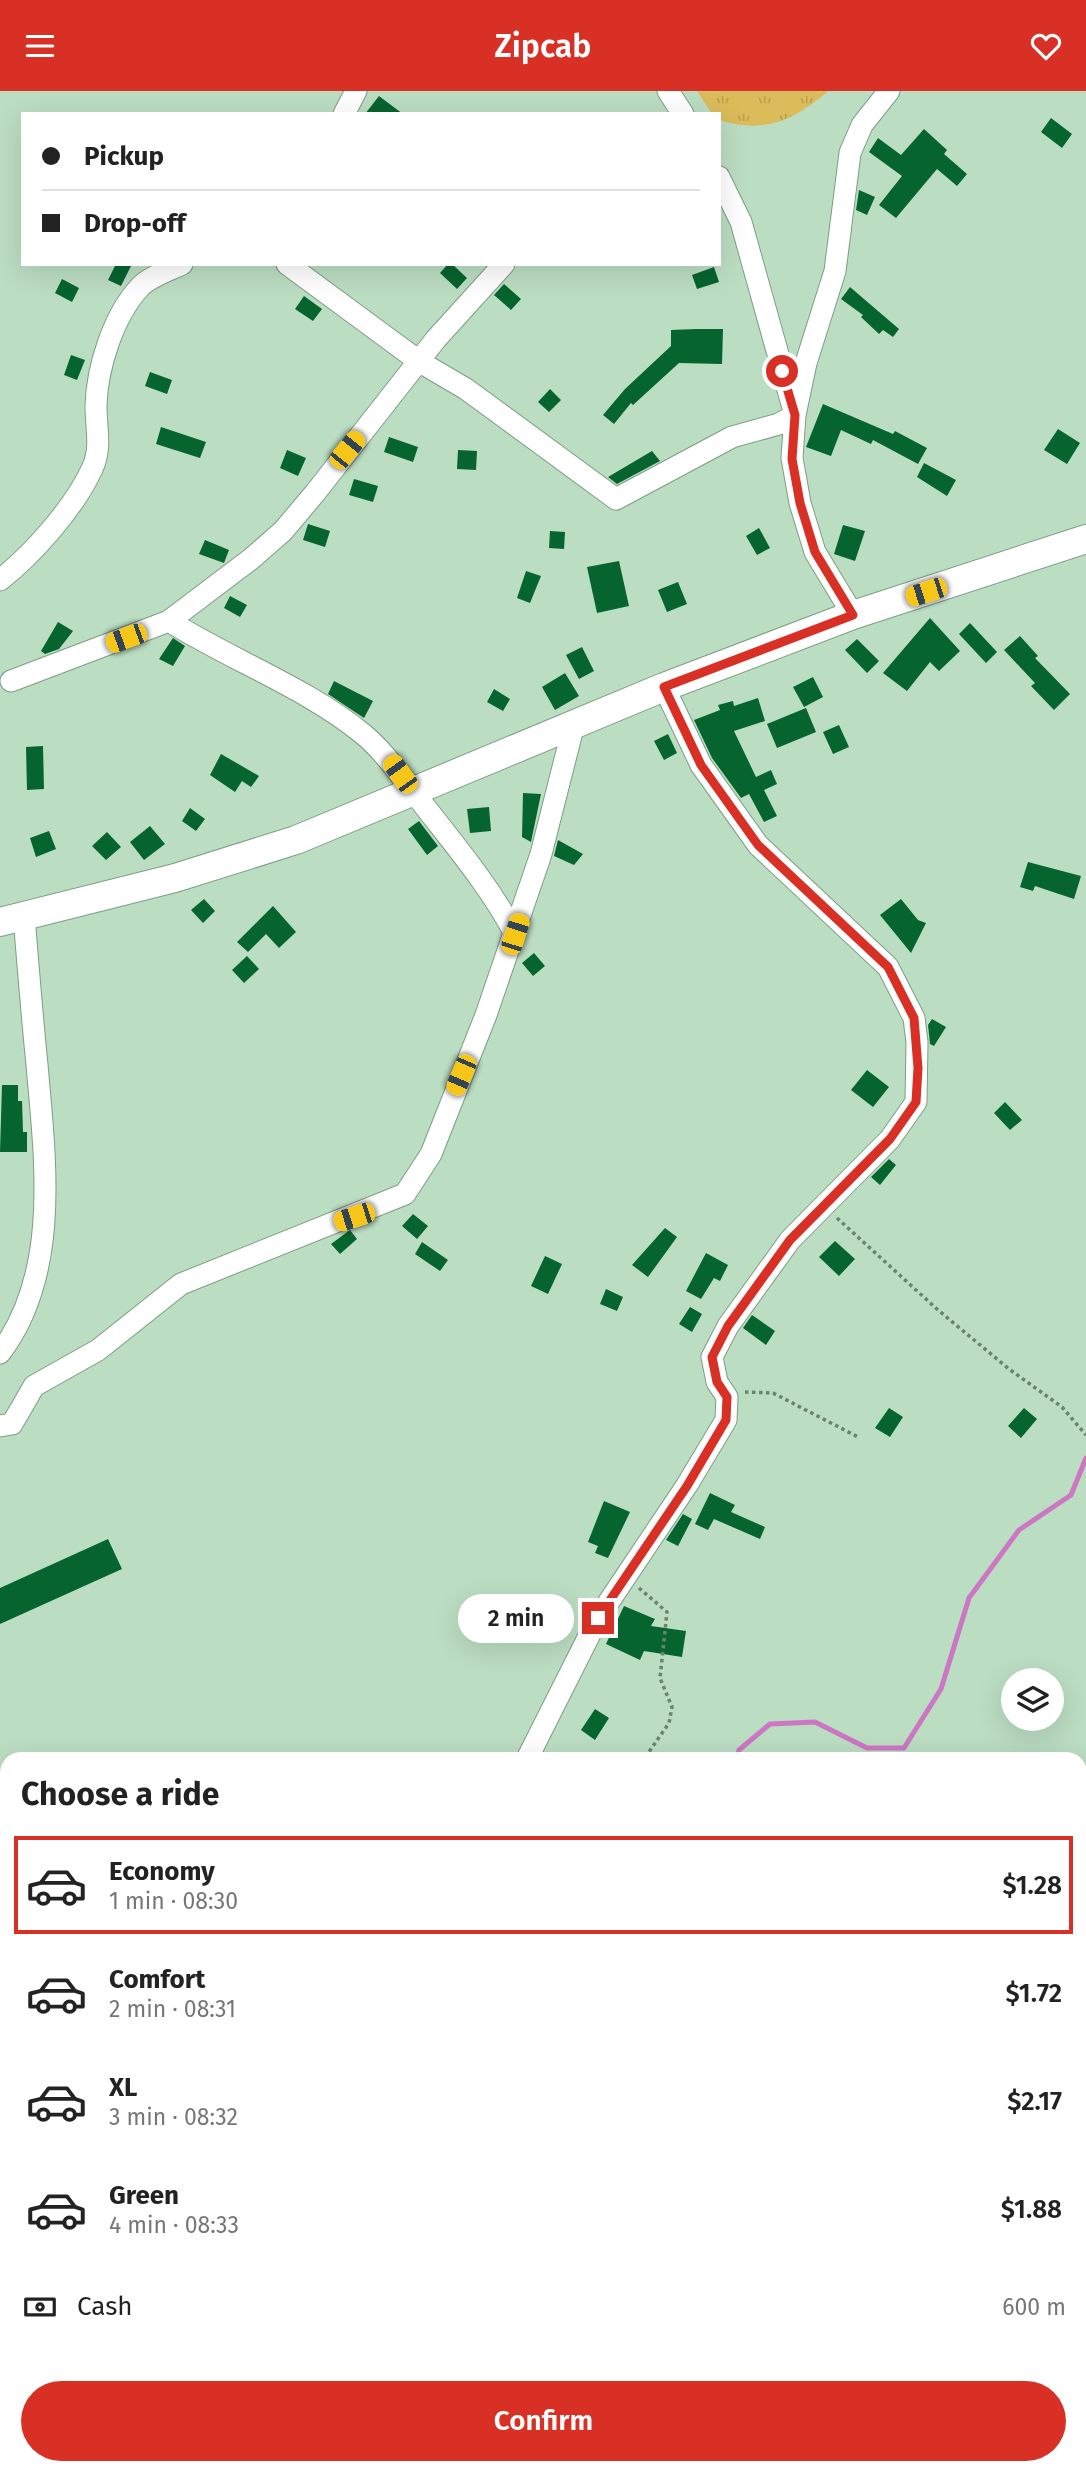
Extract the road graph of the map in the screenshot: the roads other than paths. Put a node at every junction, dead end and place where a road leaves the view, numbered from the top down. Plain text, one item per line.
1 (356, 91) edge
2 (668, 91) edge
3 (889, 91) edge
4 (345, 112) edge
5 (682, 112) edge
6 (721, 181) edge
7 (179, 266) edge
8 (290, 266) edge
9 (501, 266) edge
10 (420, 362) junction
11 (795, 415) junction
12 (1086, 540) edge
13 (0, 580) edge
14 (853, 615) junction
15 (169, 621) junction
16 (11, 681) dead end
17 (664, 687) junction
18 (574, 724) junction
19 (411, 790) junction
20 (12, 919) edge
21 (515, 934) junction
22 (0, 1353) edge
23 (0, 1426) edge
24 (531, 1752) edge

1 - 4 street
2 - 5 street
3 - 11 street
6 - 11 street
7 - 13 street
8 - 10 street
9 - 10 street
10 - 11 street
10 - 15 street
11 - 14 street
12 - 14 main road
14 - 17 main road
15 - 16 street
15 - 19 street
17 - 18 main road
17 - 24 street
18 - 19 main road
18 - 21 street
19 - 20 main road
19 - 21 street
20 - 22 street
21 - 23 street

